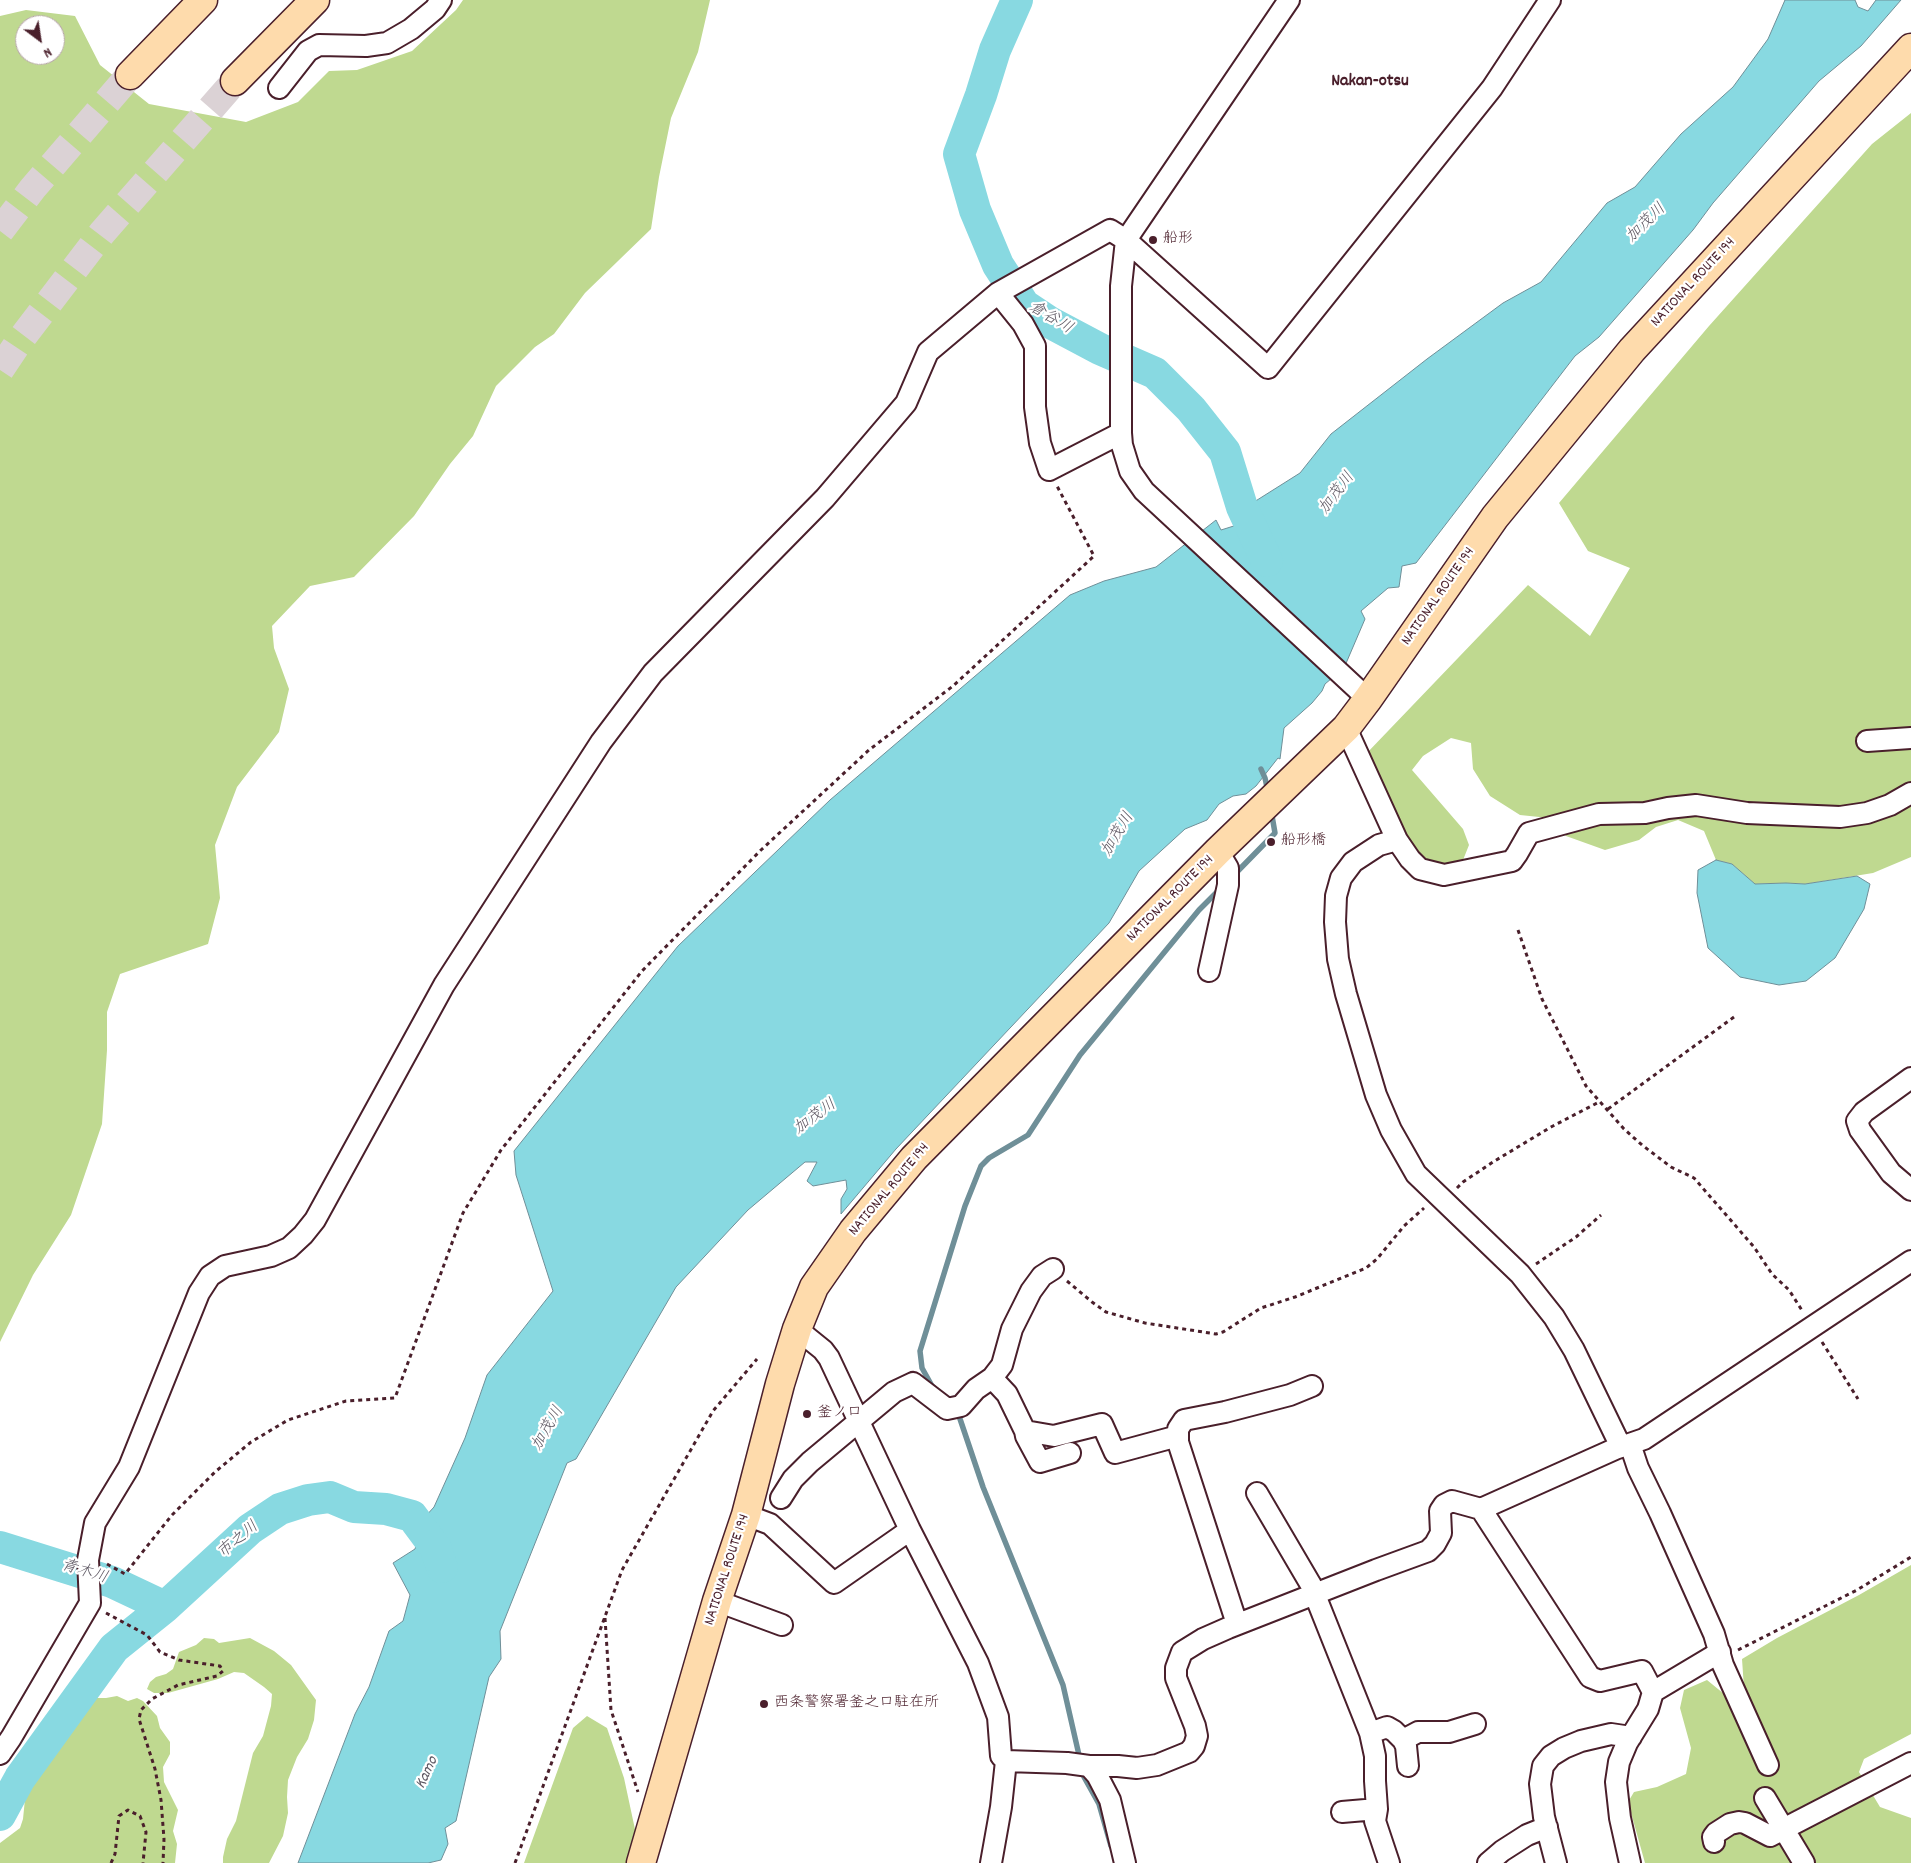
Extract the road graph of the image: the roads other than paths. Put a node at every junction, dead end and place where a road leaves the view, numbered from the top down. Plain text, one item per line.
1 (203, 0) edge
2 (315, 0) edge
3 (441, 0) edge
4 (1289, 0) edge
5 (1550, 0) edge
6 (1911, 48) edge
7 (130, 75) tunnel mouth
8 (235, 82) tunnel mouth
9 (279, 88) dead end
10 (1126, 240) junction
11 (998, 293) junction
12 (1121, 433) junction
13 (1361, 693) junction
14 (1346, 728) junction
15 (1911, 738) edge
16 (1867, 741) dead end
17 (1911, 793) edge
18 (1397, 840) junction
19 (1218, 851) junction
20 (1210, 971) dead end
21 (1911, 1078) edge
22 (1911, 1190) edge
23 (1911, 1261) edge
24 (1053, 1269) road end
25 (797, 1329) junction
26 (992, 1378) junction
27 (1312, 1386) dead end
28 (858, 1423) junction
29 (1025, 1430) junction
30 (1178, 1436) junction
31 (1626, 1446) junction
32 (1070, 1453) dead end
33 (1257, 1493) dead end
34 (781, 1498) dead end
35 (1481, 1509) junction
36 (746, 1515) junction
37 (910, 1530) junction
38 (1314, 1594) junction
39 (717, 1601) junction
40 (1237, 1624) junction
41 (782, 1626) dead end
42 (1721, 1656) junction
43 (1654, 1692) junction
44 (1475, 1724) dead end
45 (1370, 1734) junction
46 (1631, 1737) junction
47 (1403, 1740) junction
48 (0, 1754) edge
49 (1006, 1761) junction
50 (1911, 1763) edge
51 (1768, 1764) dead end
52 (1089, 1766) junction
53 (1408, 1766) dead end
54 (1766, 1798) dead end
55 (1378, 1809) junction
56 (1342, 1812) dead end
57 (1547, 1827) junction
58 (1784, 1829) junction
59 (1714, 1842) dead end
60 (641, 1863) edge
61 (990, 1863) edge
62 (1125, 1863) edge
63 (1389, 1863) edge
64 (1488, 1863) edge
65 (1556, 1863) edge
66 (1630, 1863) edge
67 (1804, 1863) edge

1 - 7 highway
2 - 8 highway
3 - 9 street
4 - 10 street
5 - 10 street
6 - 13 highway, NATIONAL ROUTE 194
10 - 11 street
10 - 12 street
11 - 12 street
11 - 48 street
12 - 13 street
13 - 14 highway, NATIONAL ROUTE 194
14 - 18 street
14 - 19 highway, NATIONAL ROUTE 194
15 - 16 street
17 - 18 street
18 - 31 street
19 - 20 street
19 - 25 highway, NATIONAL ROUTE 194
21 - 22 street
23 - 31 street
24 - 26 street
25 - 28 street
25 - 36 highway, NATIONAL ROUTE 194
26 - 28 street
26 - 29 street
27 - 30 street
28 - 34 street
28 - 37 street
29 - 30 street
29 - 32 street
30 - 40 street
31 - 35 street
31 - 42 street
33 - 38 street
35 - 38 street
35 - 43 street
36 - 37 street
36 - 39 highway, NATIONAL ROUTE 194
37 - 49 street
38 - 40 street
38 - 45 street
39 - 41 street
39 - 60 highway, NATIONAL ROUTE 194
40 - 52 street
42 - 43 street
42 - 51 street
43 - 46 street
44 - 47 street
45 - 47 street
45 - 55 street
46 - 57 street
46 - 66 street
47 - 53 street
49 - 52 street
49 - 61 street
50 - 58 street
52 - 62 street
54 - 58 street
55 - 56 street
55 - 63 street
57 - 64 street
57 - 65 street
58 - 59 street
58 - 67 street

